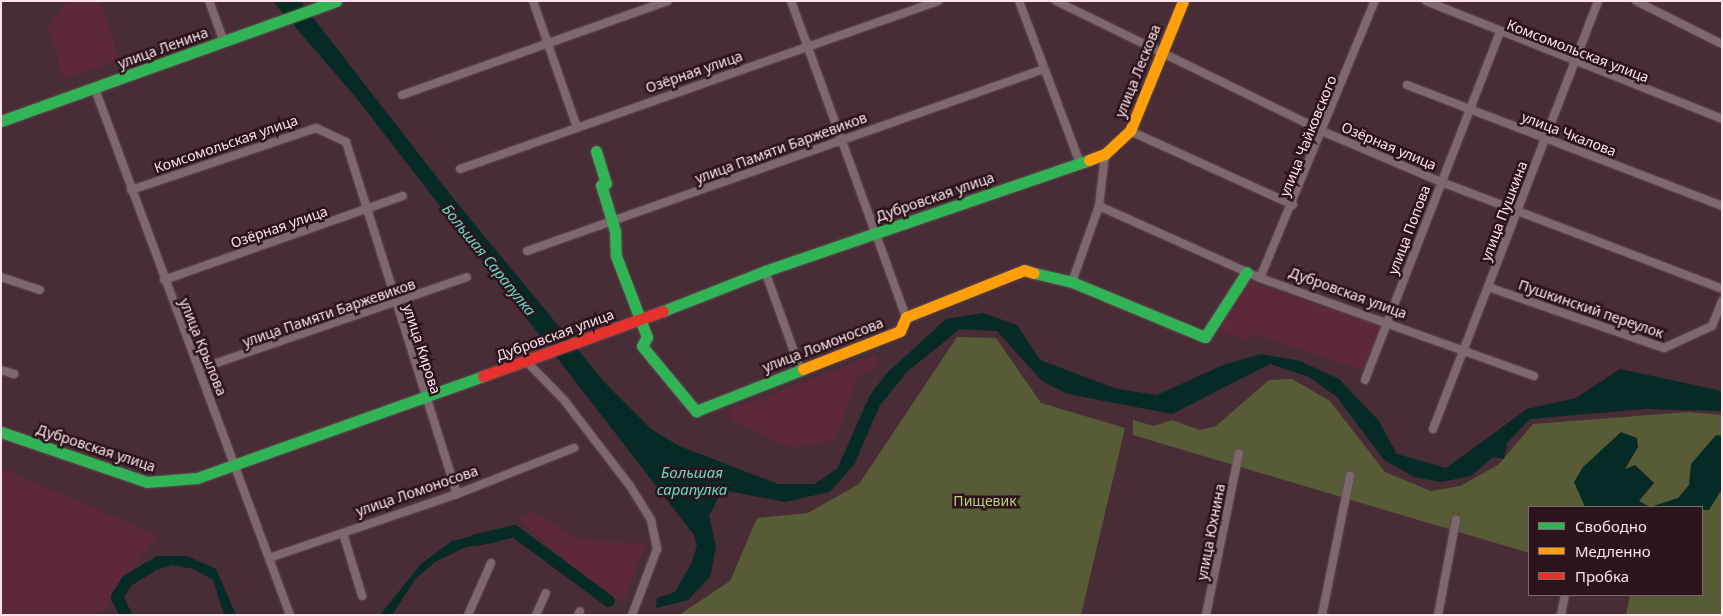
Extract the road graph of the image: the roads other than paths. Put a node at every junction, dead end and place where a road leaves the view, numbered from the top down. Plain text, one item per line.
1 (209, 1) edge
2 (336, 1) edge
3 (532, 1) edge
4 (668, 1) edge
5 (791, 1) edge
6 (938, 1) edge
7 (1019, 1) edge
8 (1056, 1) edge
9 (1183, 1) edge
10 (1375, 1) edge
11 (1426, 1) edge
12 (1598, 1) edge
13 (1636, 1) edge
14 (1499, 34) junction
15 (224, 42) junction
16 (1722, 44) edge
17 (546, 45) junction
18 (807, 46) junction
19 (1161, 56) junction
20 (1575, 63) junction
21 (1044, 69) junction
22 (1407, 85) dead end
23 (95, 88) junction
24 (402, 95) dead end
25 (1470, 109) junction
26 (1722, 119) edge
27 (1, 121) edge
28 (577, 127) junction
29 (1130, 131) junction
30 (1324, 132) junction
31 (1546, 138) junction
32 (839, 140) junction
33 (596, 151) dead end
34 (1110, 151) junction
35 (1080, 163) junction
36 (460, 169) dead end
37 (1441, 182) junction
38 (131, 190) junction
39 (402, 196) dead end
40 (1294, 205) junction
41 (1099, 206) junction
42 (1722, 206) edge
43 (370, 209) junction
44 (1517, 212) junction
45 (613, 221) junction
46 (873, 234) junction
47 (527, 251) dead end
48 (765, 271) junction
49 (1246, 272) junction
50 (467, 277) dead end
51 (1, 278) edge
52 (1260, 278) junction
53 (164, 280) junction
54 (1072, 282) junction
55 (1488, 287) junction
56 (1722, 289) edge
57 (40, 290) dead end
58 (1722, 301) edge
59 (394, 305) junction
60 (906, 318) junction
61 (641, 320) junction
62 (1386, 323) junction
63 (1464, 349) junction
64 (530, 359) junction
65 (199, 369) junction
66 (1, 370) edge
67 (801, 371) junction
68 (14, 374) dead end
69 (1534, 376) dead end
70 (1365, 380) dead end
71 (425, 397) junction
72 (1433, 429) dead end
73 (1, 432) edge
74 (574, 448) dead end
75 (1239, 453) dead end
76 (234, 465) junction
77 (1350, 476) dead end
78 (457, 494) junction
79 (1456, 520) dead end
80 (343, 533) junction
81 (269, 558) junction
82 (491, 564) dead end
83 (546, 593) dead end
84 (362, 596) dead end
85 (1565, 596) edge
86 (290, 615) edge
87 (468, 615) edge
88 (536, 615) edge
89 (632, 615) edge
90 (1206, 615) edge
91 (1322, 615) edge
92 (1438, 615) edge
93 (1561, 615) edge

1 - 15 street
2 - 15 street, улица Ленина
3 - 17 street
4 - 17 street
5 - 18 street
6 - 18 street, Озёрная улица
7 - 21 street
8 - 19 street, Озёрная улица
9 - 19 street, улица Лескова
10 - 30 street, улица Чайковского
11 - 14 street, Комсомольская улица
12 - 20 street, улица Пушкина
13 - 16 street
14 - 20 street, Комсомольская улица
14 - 25 street, улица Попова
15 - 23 street, улица Ленина
17 - 24 street
17 - 28 street
18 - 28 street, Озёрная улица
18 - 32 street
19 - 29 street, улица Лескова
19 - 30 street, Озёрная улица
20 - 26 street, Комсомольская улица
20 - 31 street, улица Пушкина
21 - 32 street, улица Памяти Баржевиков
21 - 35 street
22 - 25 street, улица Чкалова
23 - 27 street, улица Ленина
23 - 38 street, улица Крылова
25 - 31 street, улица Чкалова
25 - 37 street, улица Попова
28 - 36 street, Озёрная улица
29 - 34 street, улица Лескова
29 - 40 street
30 - 37 street, Озёрная улица
30 - 40 street, улица Чайковского
31 - 42 street, улица Чкалова
31 - 44 street, улица Пушкина
32 - 45 street, улица Памяти Баржевиков
32 - 46 street
33 - 45 street
34 - 35 street, Дубровская улица
34 - 41 street
35 - 46 street, Дубровская улица
37 - 44 street, Озёрная улица
37 - 62 street, улица Попова
38 - 43 street, Комсомольская улица
38 - 53 street, улица Крылова
39 - 43 street, Озёрная улица
40 - 52 street, улица Чайковского
41 - 49 street, Дубровская улица
41 - 54 street
43 - 53 street, Озёрная улица
43 - 59 street, улица Кирова
44 - 55 street, улица Пушкина
44 - 56 street, Озёрная улица
45 - 47 street, улица Памяти Баржевиков
45 - 61 street
46 - 48 street, Дубровская улица
46 - 60 street
48 - 61 street, Дубровская улица
48 - 67 street
49 - 52 street, Дубровская улица
49 - 54 street, улица Ломоносова
50 - 59 street, улица Памяти Баржевиков
51 - 57 street
52 - 62 street, Дубровская улица
53 - 65 street, улица Крылова
54 - 60 street, улица Ломоносова
55 - 58 street, Пушкинский переулок
55 - 63 street, улица Пушкина
59 - 65 street, улица Памяти Баржевиков
59 - 71 street, улица Кирова
60 - 67 street, улица Ломоносова
61 - 64 street, Дубровская улица
61 - 67 street, улица Ломоносова
62 - 63 street, Дубровская улица
62 - 70 street, улица Попова
63 - 69 street, Дубровская улица
63 - 72 street, улица Пушкина
64 - 71 street, Дубровская улица
64 - 89 street
65 - 76 street, улица Крылова
66 - 68 street
71 - 76 street, Дубровская улица
71 - 78 street, улица Кирова
73 - 76 street, Дубровская улица
74 - 78 street, улица Ломоносова
75 - 90 street, улица Юхнина
76 - 81 street, улица Крылова
77 - 91 street
78 - 80 street, улица Ломоносова
79 - 92 street
80 - 81 street, улица Ломоносова
80 - 84 street
81 - 86 street, улица Крылова
82 - 87 street
83 - 88 street
85 - 93 street

